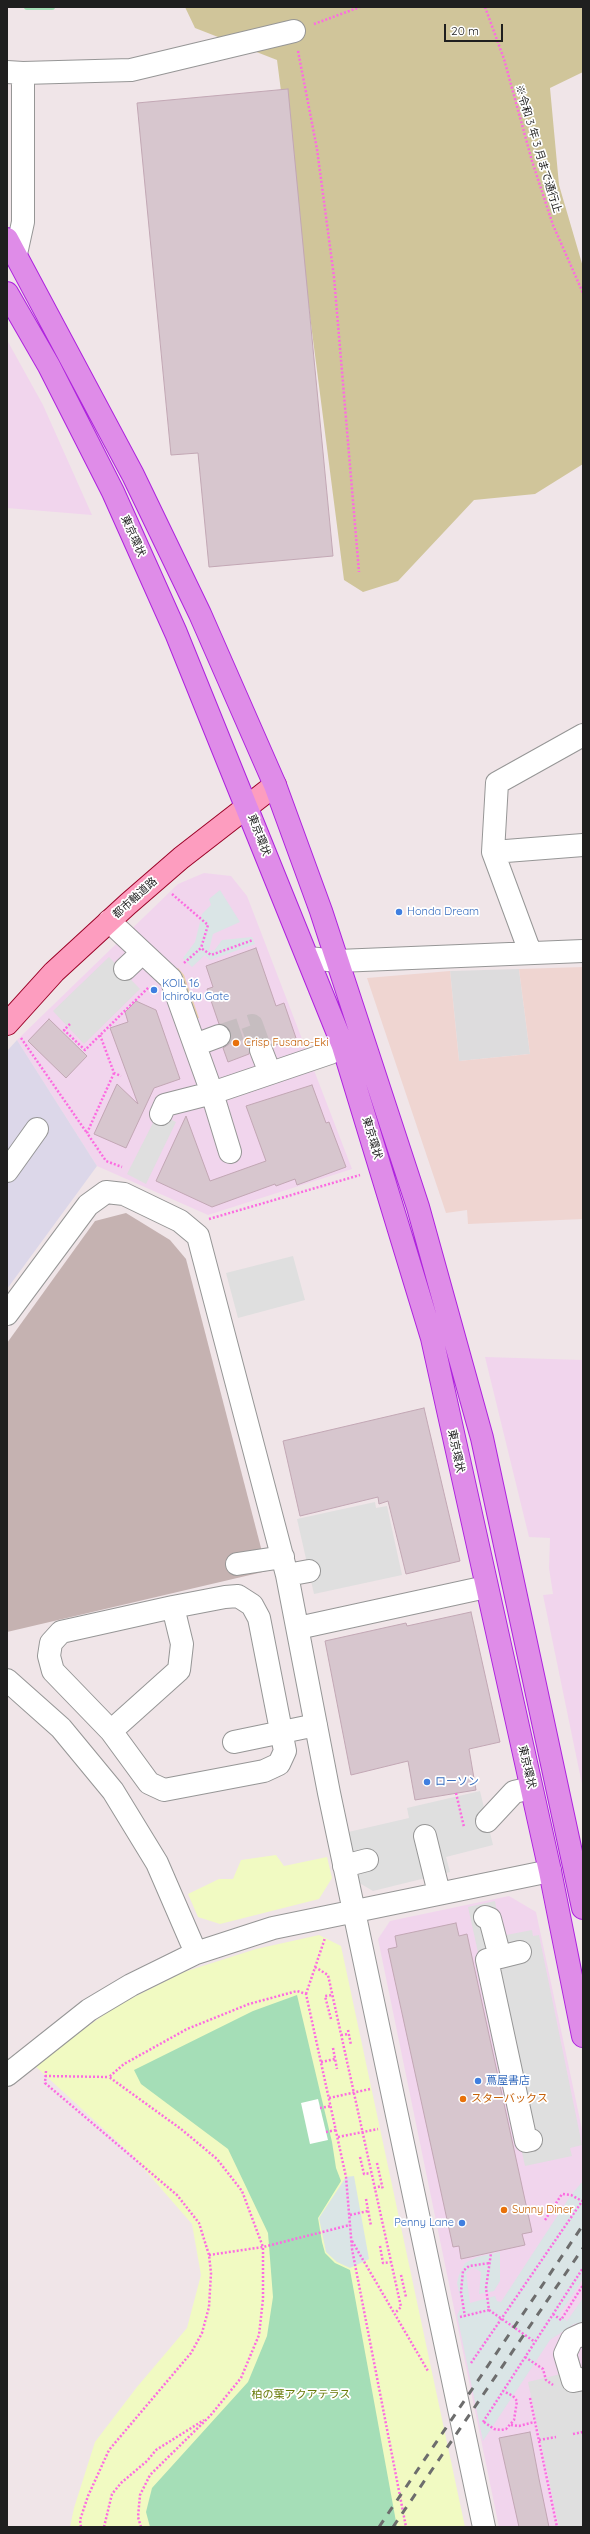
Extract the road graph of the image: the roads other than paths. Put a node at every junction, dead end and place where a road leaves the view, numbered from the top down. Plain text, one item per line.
1 (294, 31) road end
2 (15, 72) edge
3 (12, 246) edge
4 (7, 293) edge
5 (583, 735) edge
6 (275, 785) junction
7 (247, 805) junction
8 (583, 845) edge
9 (493, 852) junction
10 (109, 921) junction
11 (583, 951) edge
12 (530, 952) junction
13 (142, 953) junction
14 (308, 958) junction
15 (338, 960) junction
16 (125, 969) dead end
17 (7, 1024) edge
18 (219, 1036) tunnel mouth
19 (195, 1045) junction
20 (343, 1046) junction
21 (261, 1050) tunnel mouth
22 (270, 1073) junction
23 (212, 1093) junction
24 (161, 1114) dead end
25 (37, 1129) dead end
26 (230, 1152) dead end
27 (7, 1171) edge
28 (7, 1314) edge
29 (237, 1564) dead end
30 (285, 1566) junction
31 (308, 1571) dead end
32 (486, 1587) junction
33 (173, 1607) junction
34 (298, 1628) junction
35 (7, 1680) edge
36 (316, 1725) junction
37 (111, 1731) junction
38 (282, 1732) junction
39 (234, 1742) dead end
40 (531, 1788) junction
41 (487, 1821) dead end
42 (425, 1836) dead end
43 (367, 1860) dead end
44 (344, 1866) junction
45 (550, 1871) junction
46 (579, 1874) edge
47 (479, 1886) junction
48 (439, 1893) junction
49 (583, 1908) edge
50 (354, 1911) junction
51 (196, 1953) junction
52 (583, 2036) edge
53 (7, 2075) edge
54 (531, 2140) dead end
55 (583, 2334) edge
56 (583, 2379) edge
57 (484, 2527) edge

1 - 2 street
2 - 3 street
3 - 6 highway, 東京環状
4 - 7 highway, 東京環状
5 - 9 street
6 - 7 main road, 都市軸道路
6 - 15 highway, 東京環状
7 - 10 main road, 都市軸道路
7 - 14 highway, 東京環状
8 - 9 street
9 - 12 street
10 - 13 street
10 - 17 main road, 都市軸道路
11 - 12 street
12 - 15 street
13 - 16 street
13 - 19 street
14 - 15 street
14 - 20 highway, 東京環状
15 - 46 highway, 東京環状
18 - 19 street
19 - 23 street
20 - 22 street
20 - 32 highway, 東京環状
21 - 22 street
22 - 23 street
23 - 24 street
23 - 26 street
25 - 27 street
28 - 30 street
29 - 30 street
30 - 31 street
30 - 34 street
32 - 34 street
32 - 40 highway, 東京環状
33 - 37 street
33 - 37 street
33 - 38 street
34 - 36 street
35 - 51 street
36 - 38 street
36 - 44 street
37 - 38 street
38 - 39 street
40 - 41 street
40 - 45 highway, 東京環状
42 - 48 street
43 - 44 street
44 - 50 street
45 - 47 street
45 - 52 highway, 東京環状
46 - 49 highway, 東京環状
47 - 48 street
47 - 54 street
48 - 50 street
50 - 51 street
50 - 57 street
51 - 53 street
55 - 56 street

